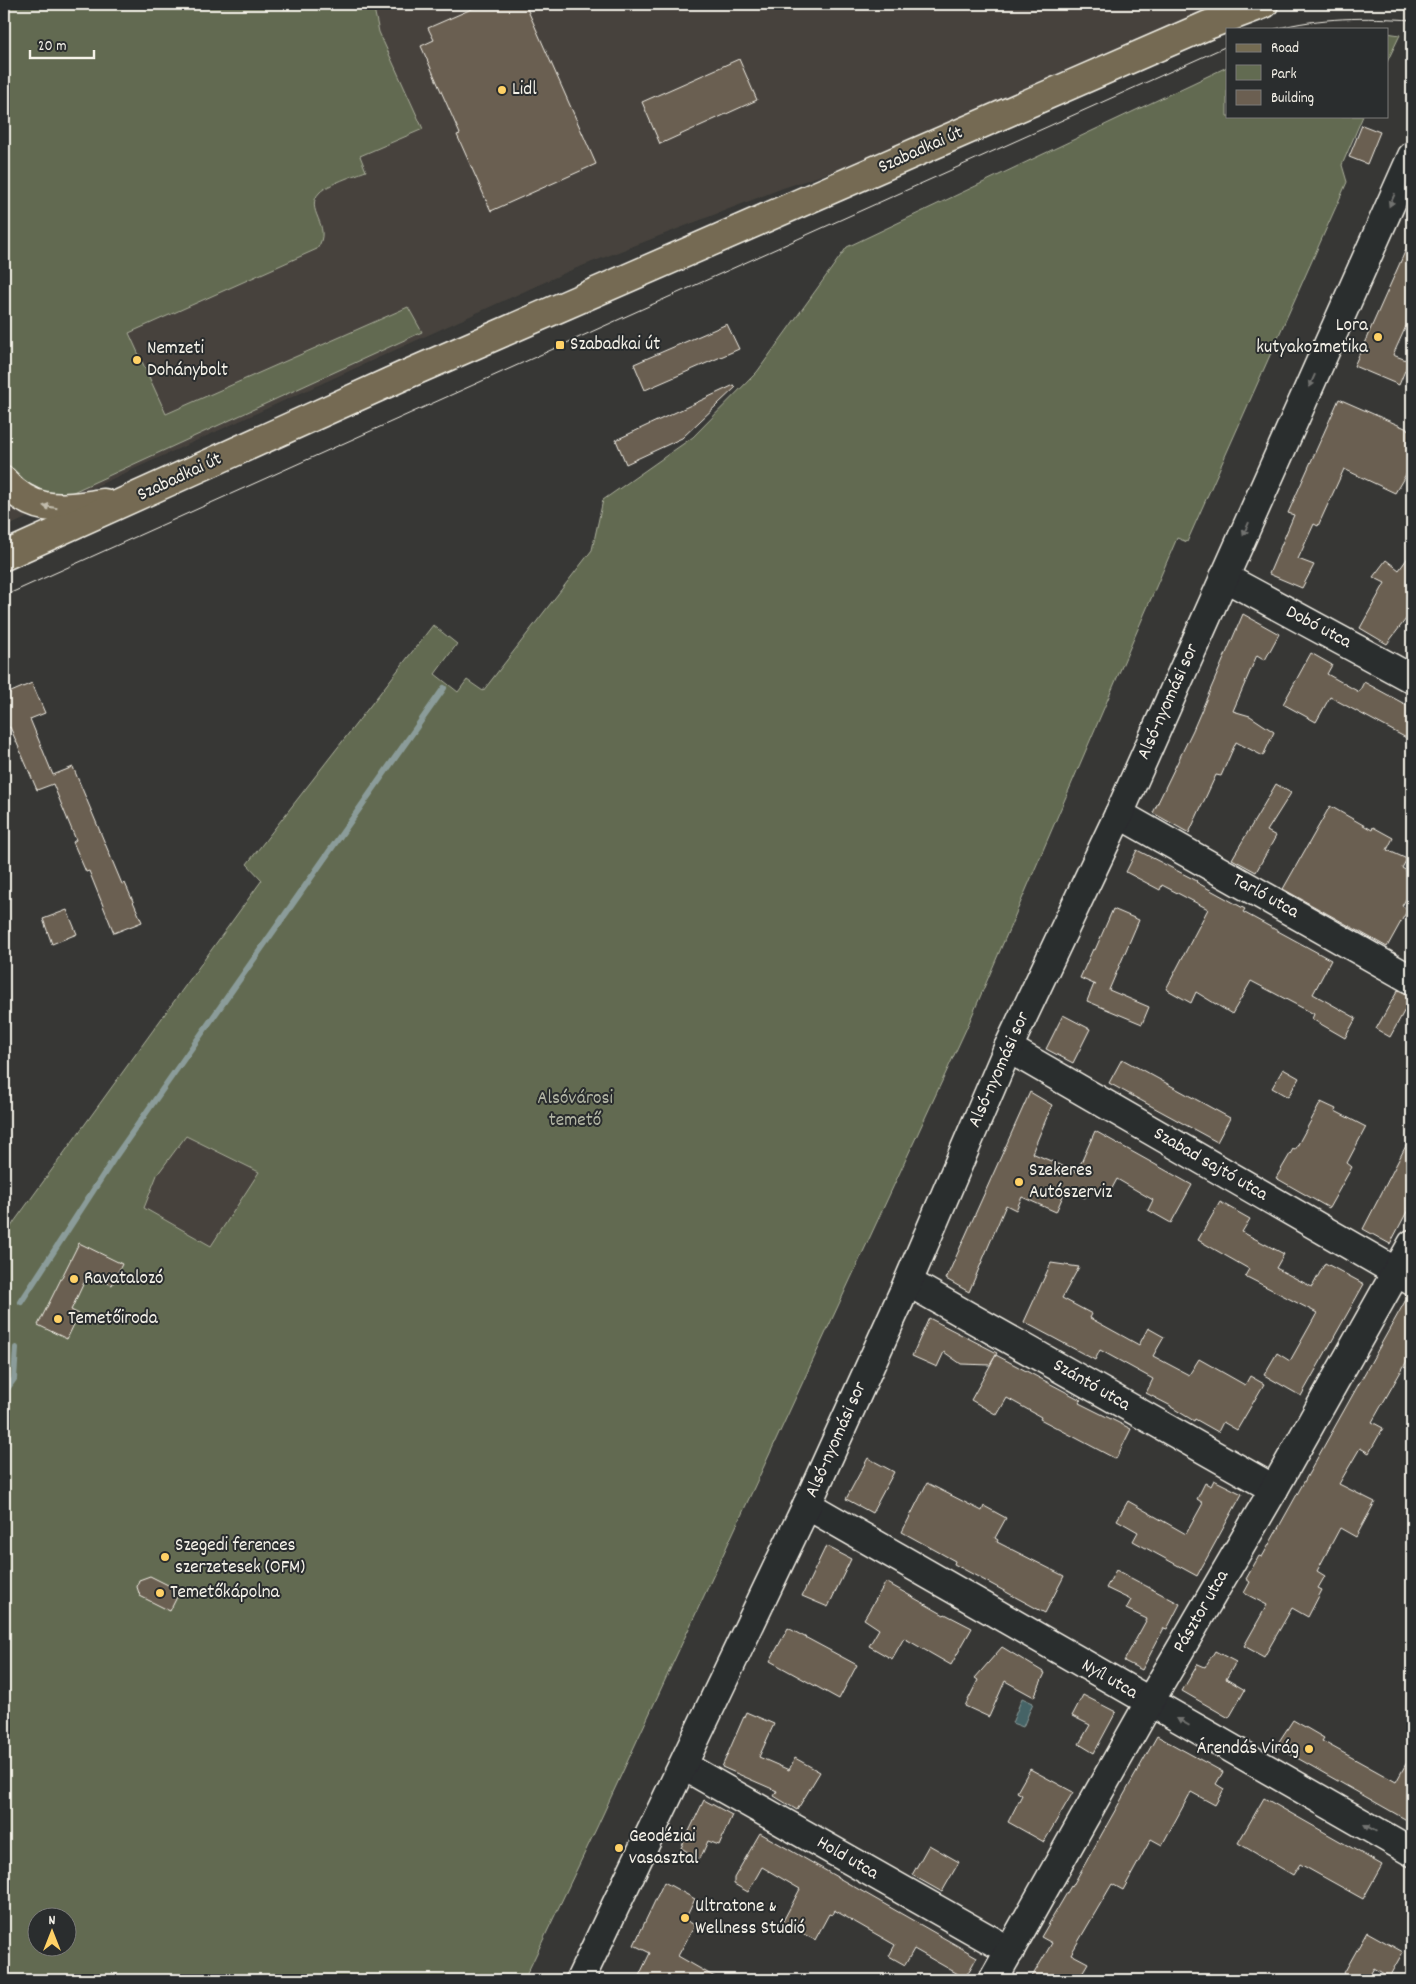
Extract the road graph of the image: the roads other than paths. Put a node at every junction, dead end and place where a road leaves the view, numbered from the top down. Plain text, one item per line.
1 (1264, 4) edge
2 (1412, 156) edge
3 (4, 481) edge
4 (133, 500) junction
5 (4, 556) edge
6 (1224, 577) junction
7 (1408, 668) edge
8 (1118, 814) junction
9 (1412, 980) edge
10 (1008, 1048) junction
11 (1412, 1244) edge
12 (1404, 1277) edge
13 (908, 1282) junction
14 (1274, 1490) junction
15 (808, 1505) junction
16 (1149, 1703) junction
17 (684, 1766) junction
18 (1412, 1852) edge
19 (1010, 1951) junction
20 (580, 1980) edge
21 (993, 1980) edge

1 - 4 main road, Szabadkai út
2 -> 6 street, Alsó-nyomási sor
4 -> 3 main road
4 - 5 main road, Szabadkai út
6 - 7 street, Dobó utca
6 - 8 street, Alsó-nyomási sor
8 - 9 street, Tarló utca
8 - 10 street, Alsó-nyomási sor
10 - 12 street, Szabad sajtó utca
10 - 13 street, Alsó-nyomási sor
11 - 12 street, Pásztor utca
12 - 14 street, Pásztor utca
13 - 14 street, Szántó utca
13 - 15 street, Alsó-nyomási sor
14 - 16 street, Pásztor utca
15 - 16 street, Nyíl utca
15 - 17 street, Alsó-nyomási sor
18 -> 16 street, Nyíl utca
16 - 19 street, Pásztor utca
17 - 19 street, Hold utca
17 - 20 street, Alsó-nyomási sor
19 - 21 street, Pásztor utca

